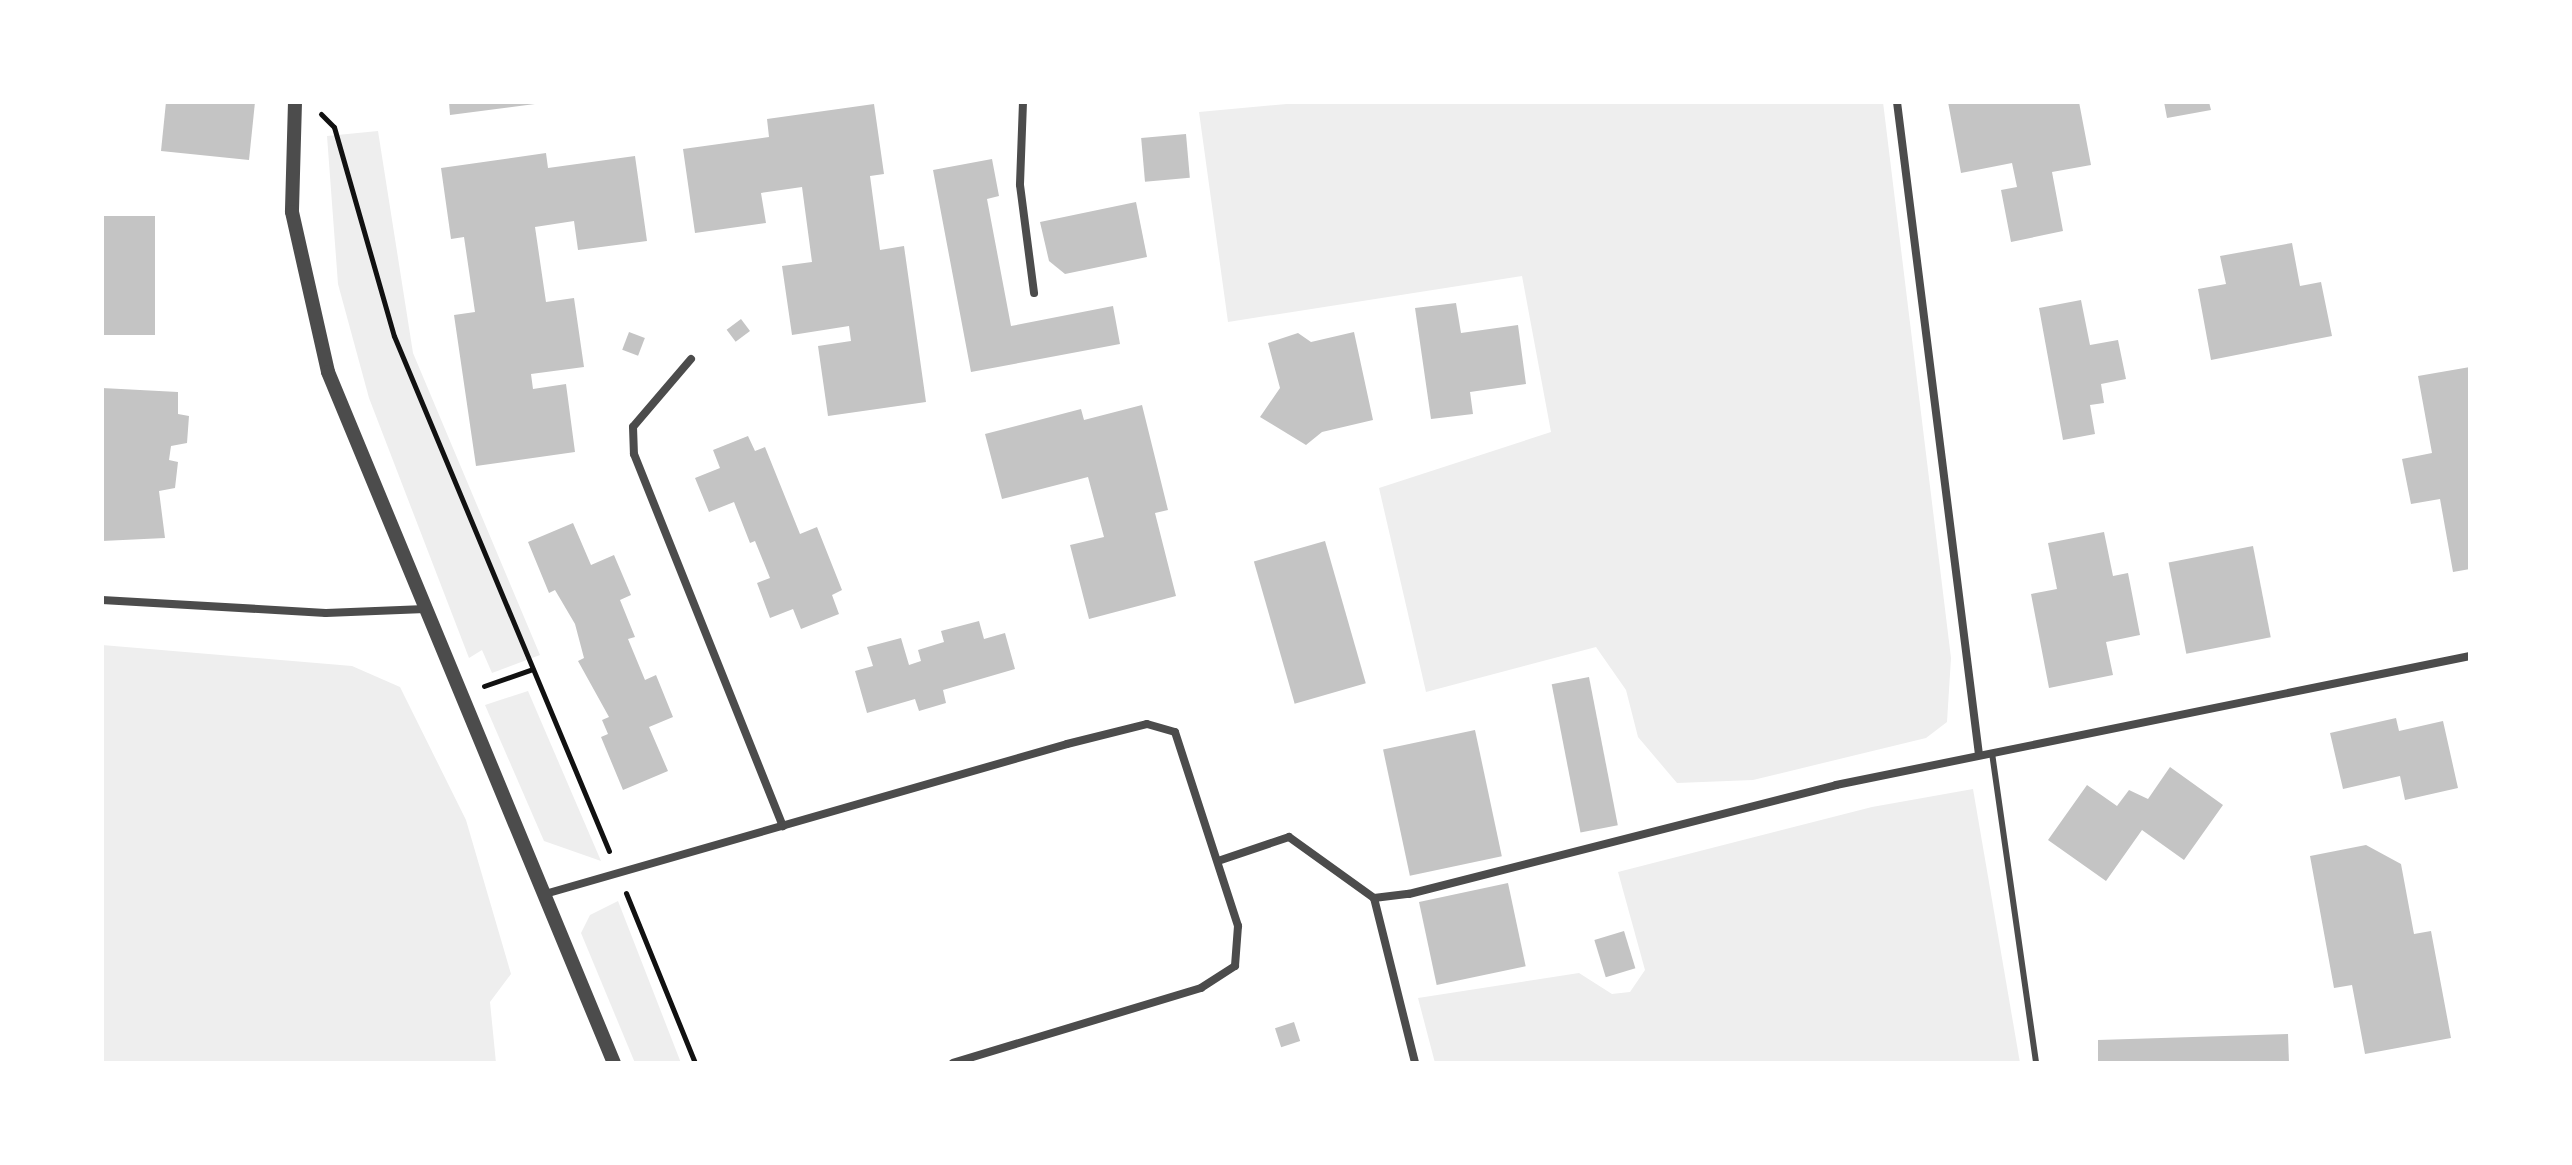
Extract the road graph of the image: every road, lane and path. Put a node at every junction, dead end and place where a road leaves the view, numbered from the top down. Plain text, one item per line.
1 (295, 102) edge
2 (309, 102) edge
3 (1023, 102) edge
4 (1897, 102) edge
5 (1034, 293) dead end
6 (691, 359) dead end
7 (102, 600) edge
8 (425, 609) junction
9 (2470, 656) edge
10 (530, 670) junction
11 (461, 694) junction
12 (1992, 753) junction
13 (1979, 755) junction
14 (783, 826) junction
15 (1218, 861) junction
16 (618, 873) junction
17 (545, 894) junction
18 (1374, 898) junction
19 (614, 1063) edge
20 (695, 1063) edge
21 (953, 1063) edge
22 (1415, 1063) edge
23 (2036, 1063) edge

1 - 8 street
2 - 10 path
3 - 5 street
4 - 13 street
6 - 14 street
7 - 8 street
8 - 11 street
9 - 12 street
10 - 11 path
10 - 16 path
11 - 17 street
12 - 13 street
12 - 23 lane
13 - 18 street
14 - 15 street
14 - 16 street
15 - 18 street
15 - 21 street
16 - 17 street
16 - 20 path
17 - 19 street
18 - 22 street

